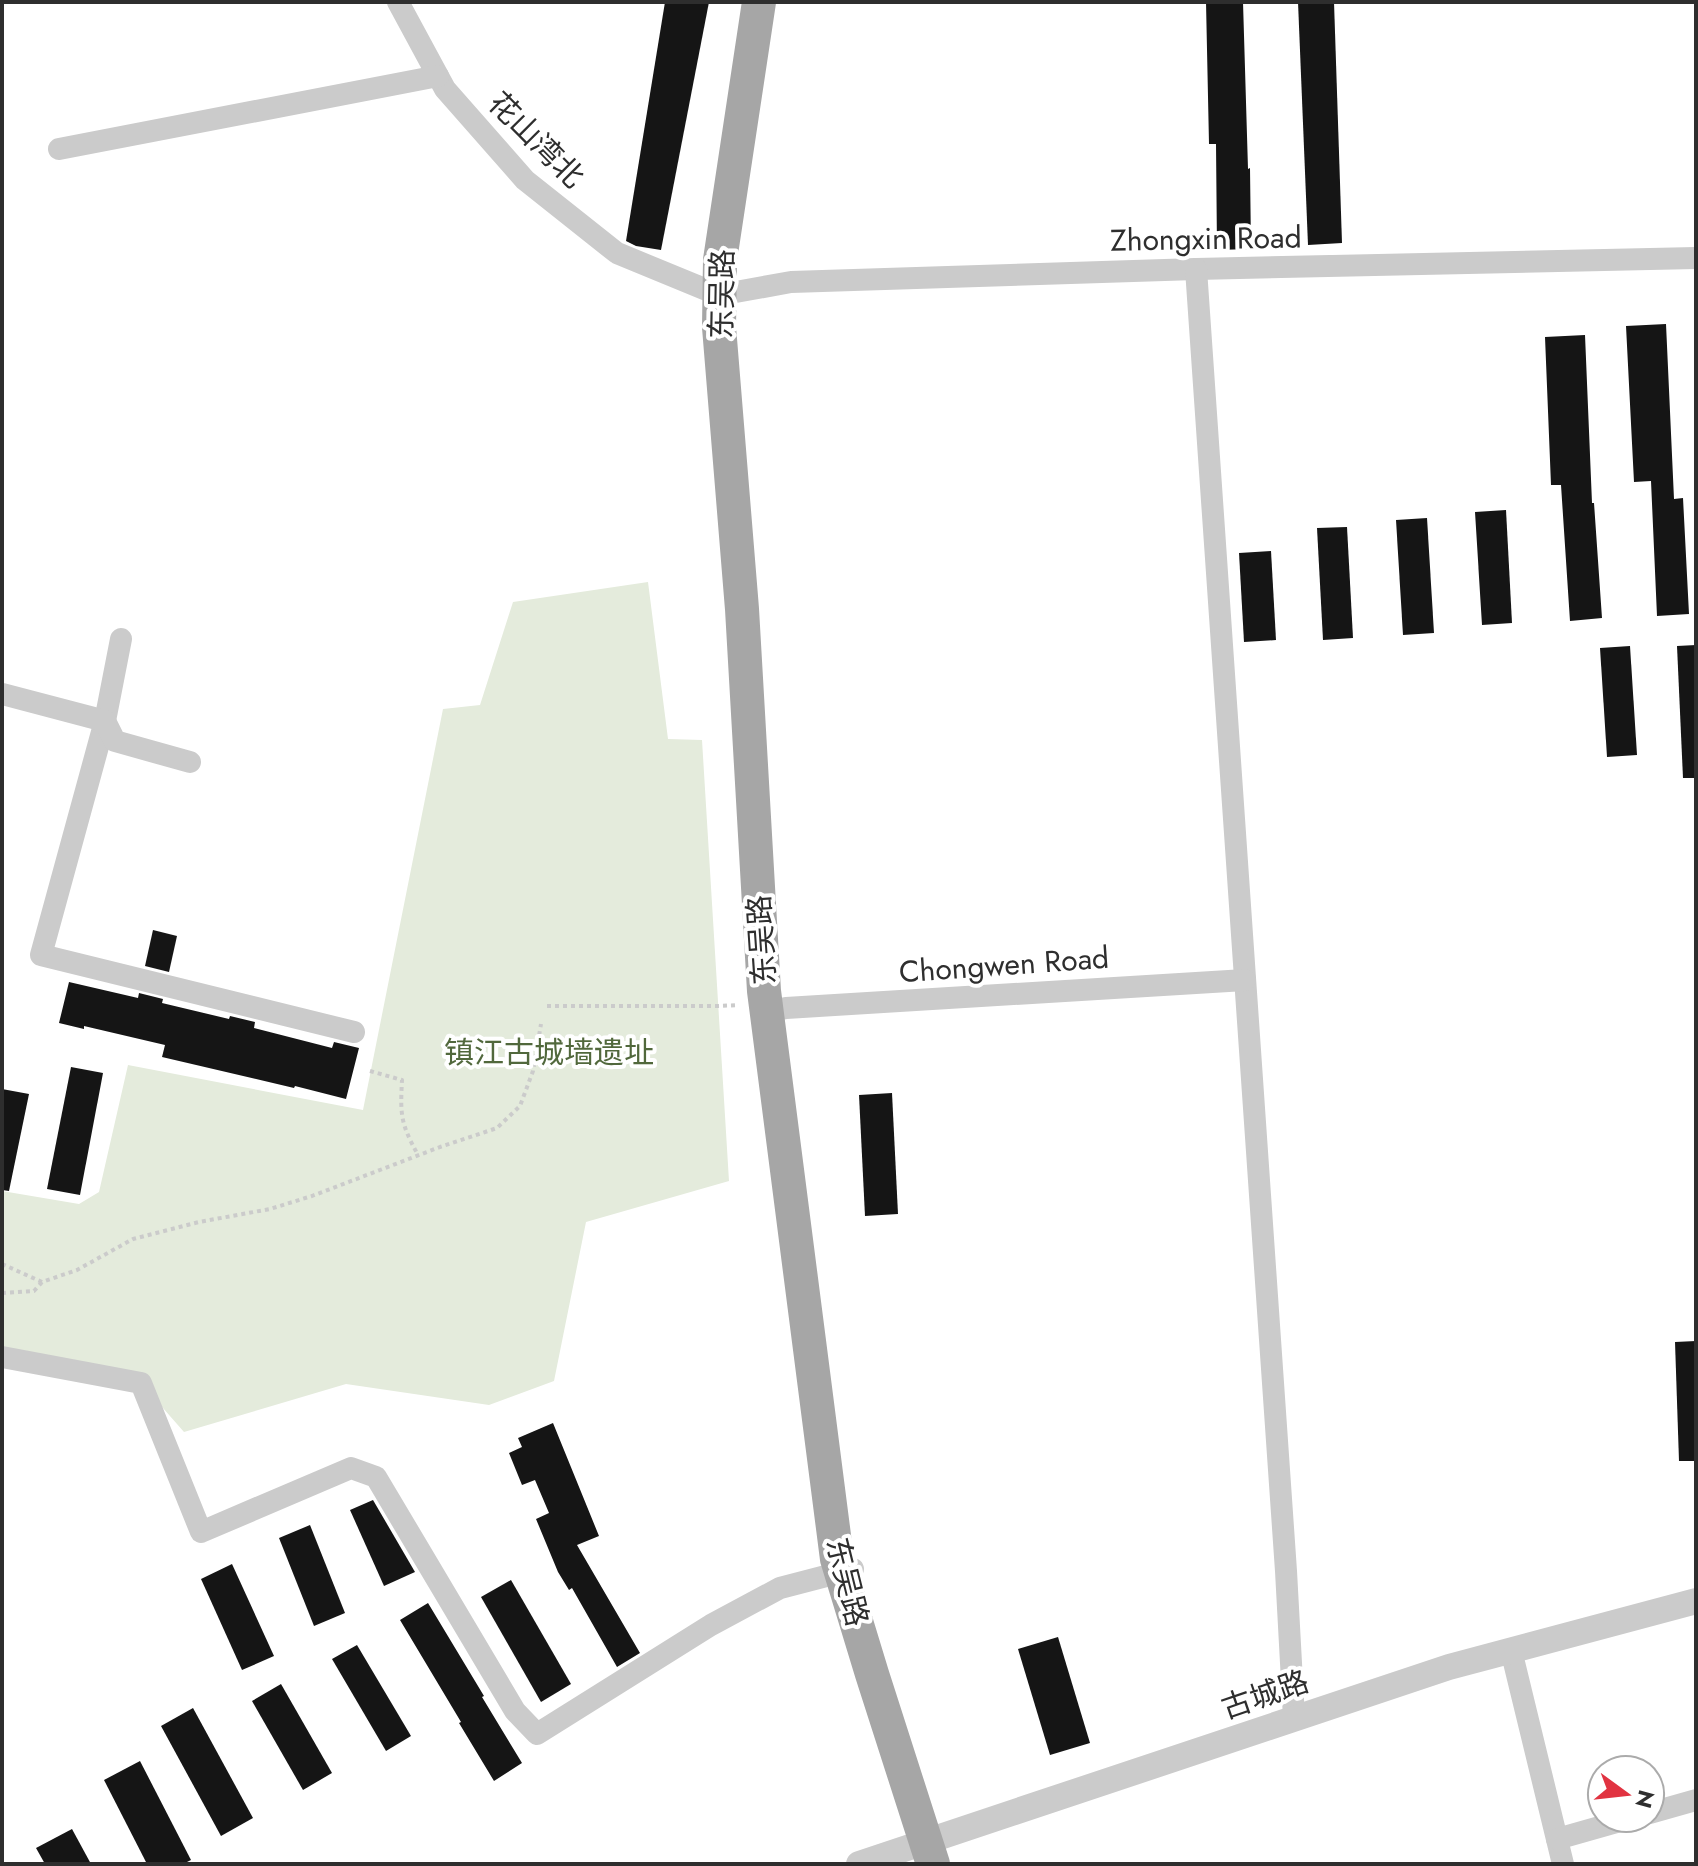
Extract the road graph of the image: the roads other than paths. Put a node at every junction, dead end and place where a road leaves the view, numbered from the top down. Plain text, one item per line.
1 (398, 2) edge
2 (759, 2) edge
3 (775, 2) edge
4 (438, 76) junction
5 (59, 149) dead end
6 (1696, 258) edge
7 (1196, 269) junction
8 (727, 294) junction
9 (121, 639) dead end
10 (2, 694) edge
11 (105, 721) junction
12 (190, 762) dead end
13 (1245, 980) junction
14 (776, 1010) junction
15 (354, 1032) dead end
16 (2, 1357) edge
17 (849, 1570) junction
18 (1696, 1601) edge
19 (1511, 1650) junction
20 (1294, 1718) junction
21 (1696, 1800) edge
22 (1666, 1808) edge
23 (1586, 1831) edge
24 (1557, 1839) junction
25 (937, 1852) edge
26 (859, 1864) edge
27 (1563, 1864) edge

1 - 4 street, 花山湾北
2 - 8 main road, 东吴路
3 - 8 main road, 东吴路
4 - 5 street
4 - 8 street, 花山湾北
6 - 7 street, Zhongxin Road
7 - 8 street, Zhongxin Road
7 - 13 street
8 - 14 main road, 东吴路
9 - 11 street
10 - 11 street
11 - 12 street
11 - 15 street
13 - 14 street, Chongwen Road
13 - 20 street
14 - 17 main road, 东吴路
16 - 17 street
17 - 25 main road, 东吴路
18 - 19 street, 古城路
19 - 20 street, 古城路
19 - 24 street
20 - 25 street, 古城路
21 - 22 street
23 - 24 street
24 - 27 street
25 - 26 street, 古城路

